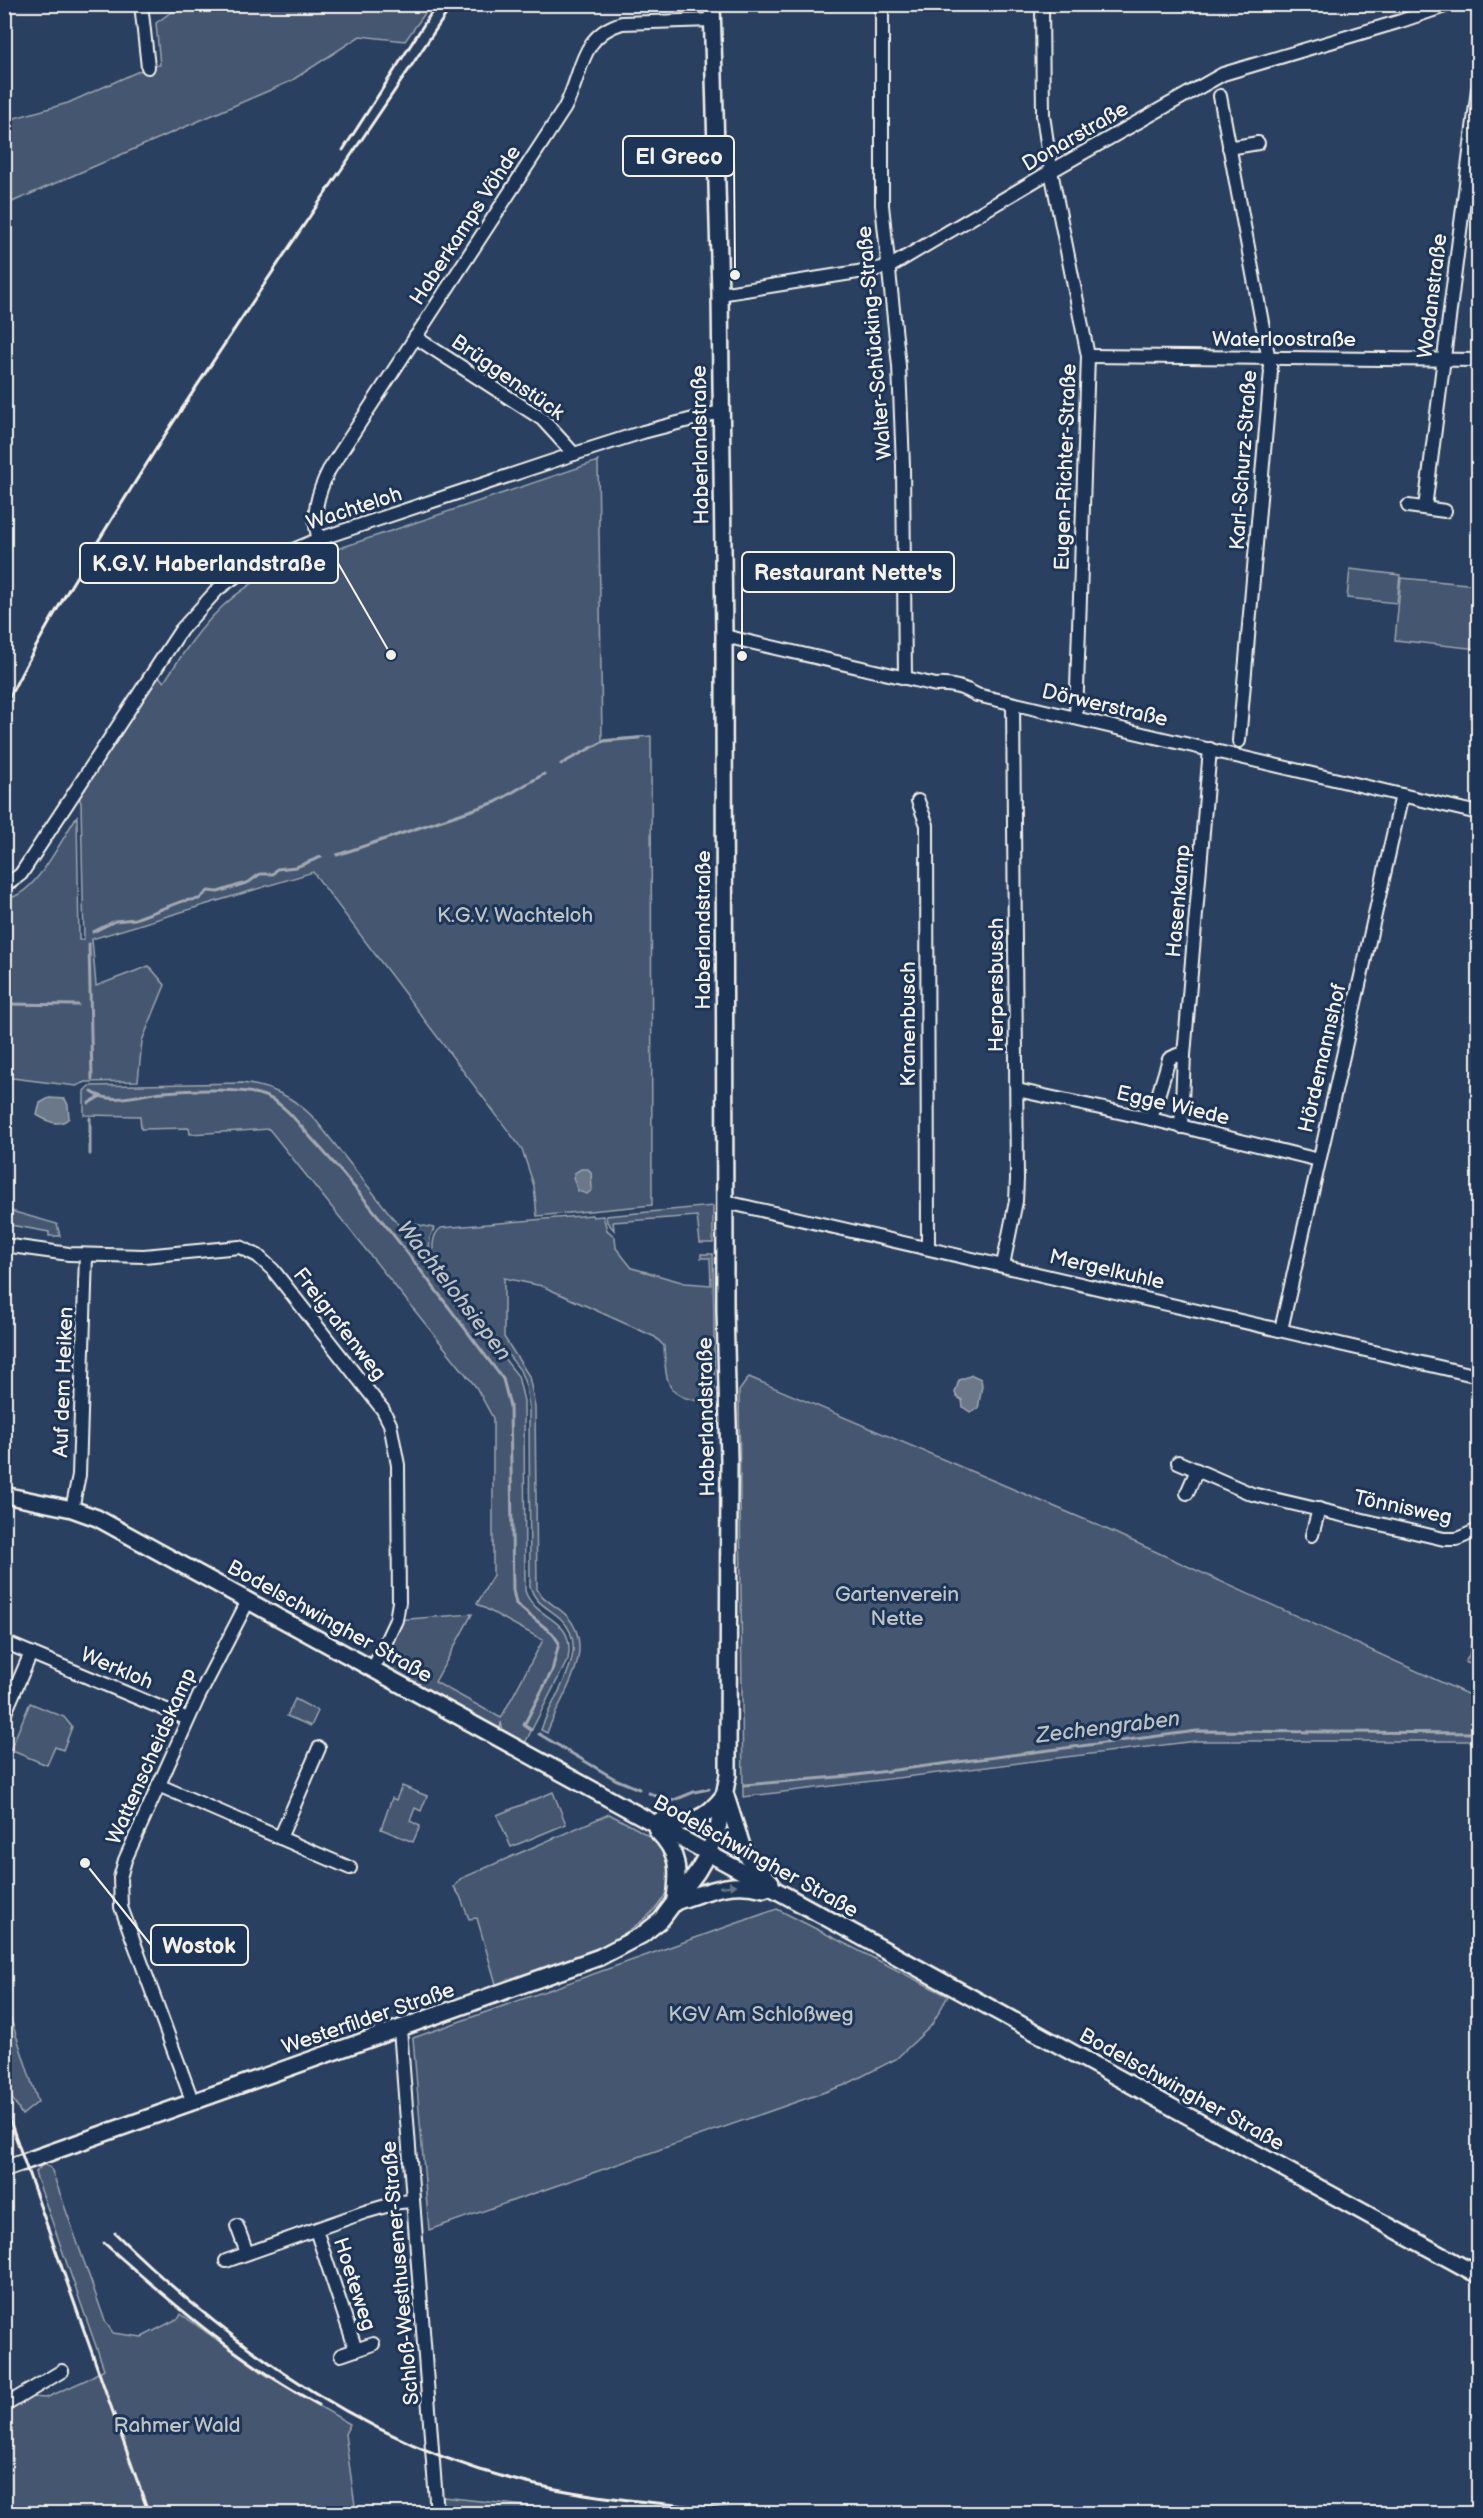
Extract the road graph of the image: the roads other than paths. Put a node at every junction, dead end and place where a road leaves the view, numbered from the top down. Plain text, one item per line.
1 (141, 4) edge
2 (712, 4) edge
3 (882, 4) edge
4 (1042, 4) edge
5 (1451, 4) edge
6 (712, 21) junction
7 (148, 67) dead end
8 (1479, 89) edge
9 (1220, 96) dead end
10 (1258, 143) dead end
11 (1229, 148) junction
12 (1051, 171) junction
13 (889, 267) junction
14 (720, 294) junction
15 (415, 337) junction
16 (1088, 357) junction
17 (1270, 359) junction
18 (1444, 360) junction
19 (1479, 360) edge
20 (720, 412) junction
21 (574, 454) junction
22 (1408, 506) dead end
23 (1425, 508) junction
24 (1445, 510) dead end
25 (319, 539) junction
26 (724, 636) junction
27 (905, 678) junction
28 (1014, 704) junction
29 (1076, 718) junction
30 (1239, 741) dead end
31 (1210, 750) junction
32 (1402, 795) junction
33 (918, 801) dead end
34 (1479, 813) edge
35 (4, 883) edge
36 (1184, 1055) junction
37 (1017, 1090) junction
38 (1151, 1119) junction
39 (1181, 1126) junction
40 (1319, 1160) junction
41 (726, 1202) junction
42 (4, 1245) edge
43 (928, 1248) junction
44 (86, 1255) junction
45 (1004, 1265) junction
46 (1281, 1330) junction
47 (1479, 1376) edge
48 (1178, 1462) dead end
49 (1197, 1470) junction
50 (1187, 1493) dead end
51 (4, 1495) edge
52 (72, 1509) junction
53 (1318, 1509) junction
54 (1479, 1530) edge
55 (1312, 1535) dead end
56 (248, 1601) junction
57 (4, 1642) edge
58 (31, 1653) junction
59 (373, 1670) junction
60 (4, 1715) edge
61 (188, 1719) junction
62 (319, 1748) dead end
63 (158, 1785) junction
64 (725, 1794) junction
65 (644, 1818) junction
66 (280, 1838) junction
67 (708, 1853) junction
68 (350, 1868) dead end
69 (783, 1894) junction
70 (675, 1902) junction
71 (400, 2029) junction
72 (193, 2103) junction
73 (4, 2169) edge
74 (413, 2201) junction
75 (237, 2226) dead end
76 (316, 2230) junction
77 (247, 2253) junction
78 (226, 2261) dead end
79 (1479, 2275) edge
80 (373, 2344) dead end
81 (356, 2350) junction
82 (341, 2355) dead end
83 (62, 2372) dead end
84 (4, 2406) edge
85 (437, 2514) edge

1 - 7 street
2 - 6 street, Haberlandstraße
3 - 13 street, Walter-Schücking-Straße
4 - 12 street, Eugen-Richter-Straße
5 - 12 street, Donarstraße
6 - 14 street, Haberlandstraße
6 - 15 street, Haberkamps Vöhde
8 - 18 street, Wodanstraße
9 - 11 street, Karl-Schurz-Straße
10 - 11 street
11 - 17 street, Karl-Schurz-Straße
12 - 13 street, Donarstraße
12 - 16 street, Eugen-Richter-Straße
13 - 14 street, Donarstraße
13 - 27 street, Walter-Schücking-Straße
14 - 20 street, Haberlandstraße
15 - 21 street, Brüggenstück
15 - 25 street, Haberkamps Vöhde
16 - 17 street, Waterloostraße
16 - 29 street, Eugen-Richter-Straße
17 - 18 street, Waterloostraße
17 - 30 street, Karl-Schurz-Straße
18 - 19 street, Waterloostraße
18 - 23 street, Wodanstraße
20 - 21 street, Wachteloh
20 - 26 street, Haberlandstraße
21 - 25 street, Wachteloh
22 - 23 street
23 - 24 street
25 - 35 street, Wachteloh
26 - 27 street, Dörwerstraße
26 - 41 street, Haberlandstraße
27 - 28 street, Dörwerstraße
28 - 29 street, Dörwerstraße
28 - 37 street, Herpersbusch
29 - 31 street, Dörwerstraße
31 - 32 street, Dörwerstraße
31 - 36 street, Hasenkamp
32 - 34 street, Dörwerstraße
32 - 40 street, Hördemannshof
33 - 43 street, Kranenbusch
36 - 38 street
36 - 39 street, Hasenkamp
37 - 38 street, Egge Wiede
37 - 45 street, Herpersbusch
38 - 39 street, Egge Wiede
39 - 40 street, Egge Wiede
40 - 46 street, Hördemannshof
41 - 43 street, Mergelkuhle
41 - 64 street, Haberlandstraße
42 - 44 street, Freigrafenweg
43 - 45 street, Mergelkuhle
44 - 52 street, Auf dem Heiken
44 - 59 street, Freigrafenweg
45 - 46 street, Mergelkuhle
46 - 47 street, Mergelkuhle
48 - 49 street, Tönnisweg
49 - 50 street
49 - 53 street, Tönnisweg
51 - 52 street, Bodelschwingher Straße
52 - 56 street, Bodelschwingher Straße
53 - 54 street, Tönnisweg
53 - 55 street
56 - 59 street, Bodelschwingher Straße
56 - 61 street, Wattenscheidskamp
57 - 58 street, Werkloh
58 - 60 street
58 - 61 street, Werkloh
59 - 65 street, Bodelschwingher Straße
61 - 63 street, Wattenscheidskamp
62 - 66 street
63 - 66 street
63 - 72 street, Wattenscheidskamp
64 - 65 street
64 - 67 street, Haberlandstraße
64 - 69 street
65 - 67 street, Bodelschwingher Straße
65 - 70 street
66 - 68 street
67 - 69 street, Bodelschwingher Straße
67 - 70 street, Westerfilder Straße
70 -> 69 street
69 - 79 street, Bodelschwingher Straße
70 - 71 street, Westerfilder Straße
71 - 72 street, Westerfilder Straße
71 - 74 street, Schloß-Westhusener-Straße
72 - 73 street, Westerfilder Straße
74 - 76 street, Hoeteweg
74 - 85 street, Schloß-Westhusener-Straße
75 - 77 street
76 - 77 street, Hoeteweg
76 - 81 street, Hoeteweg
77 - 78 street, Hoeteweg
80 - 81 street, Hoeteweg
81 - 82 street, Hoeteweg
83 - 84 street

